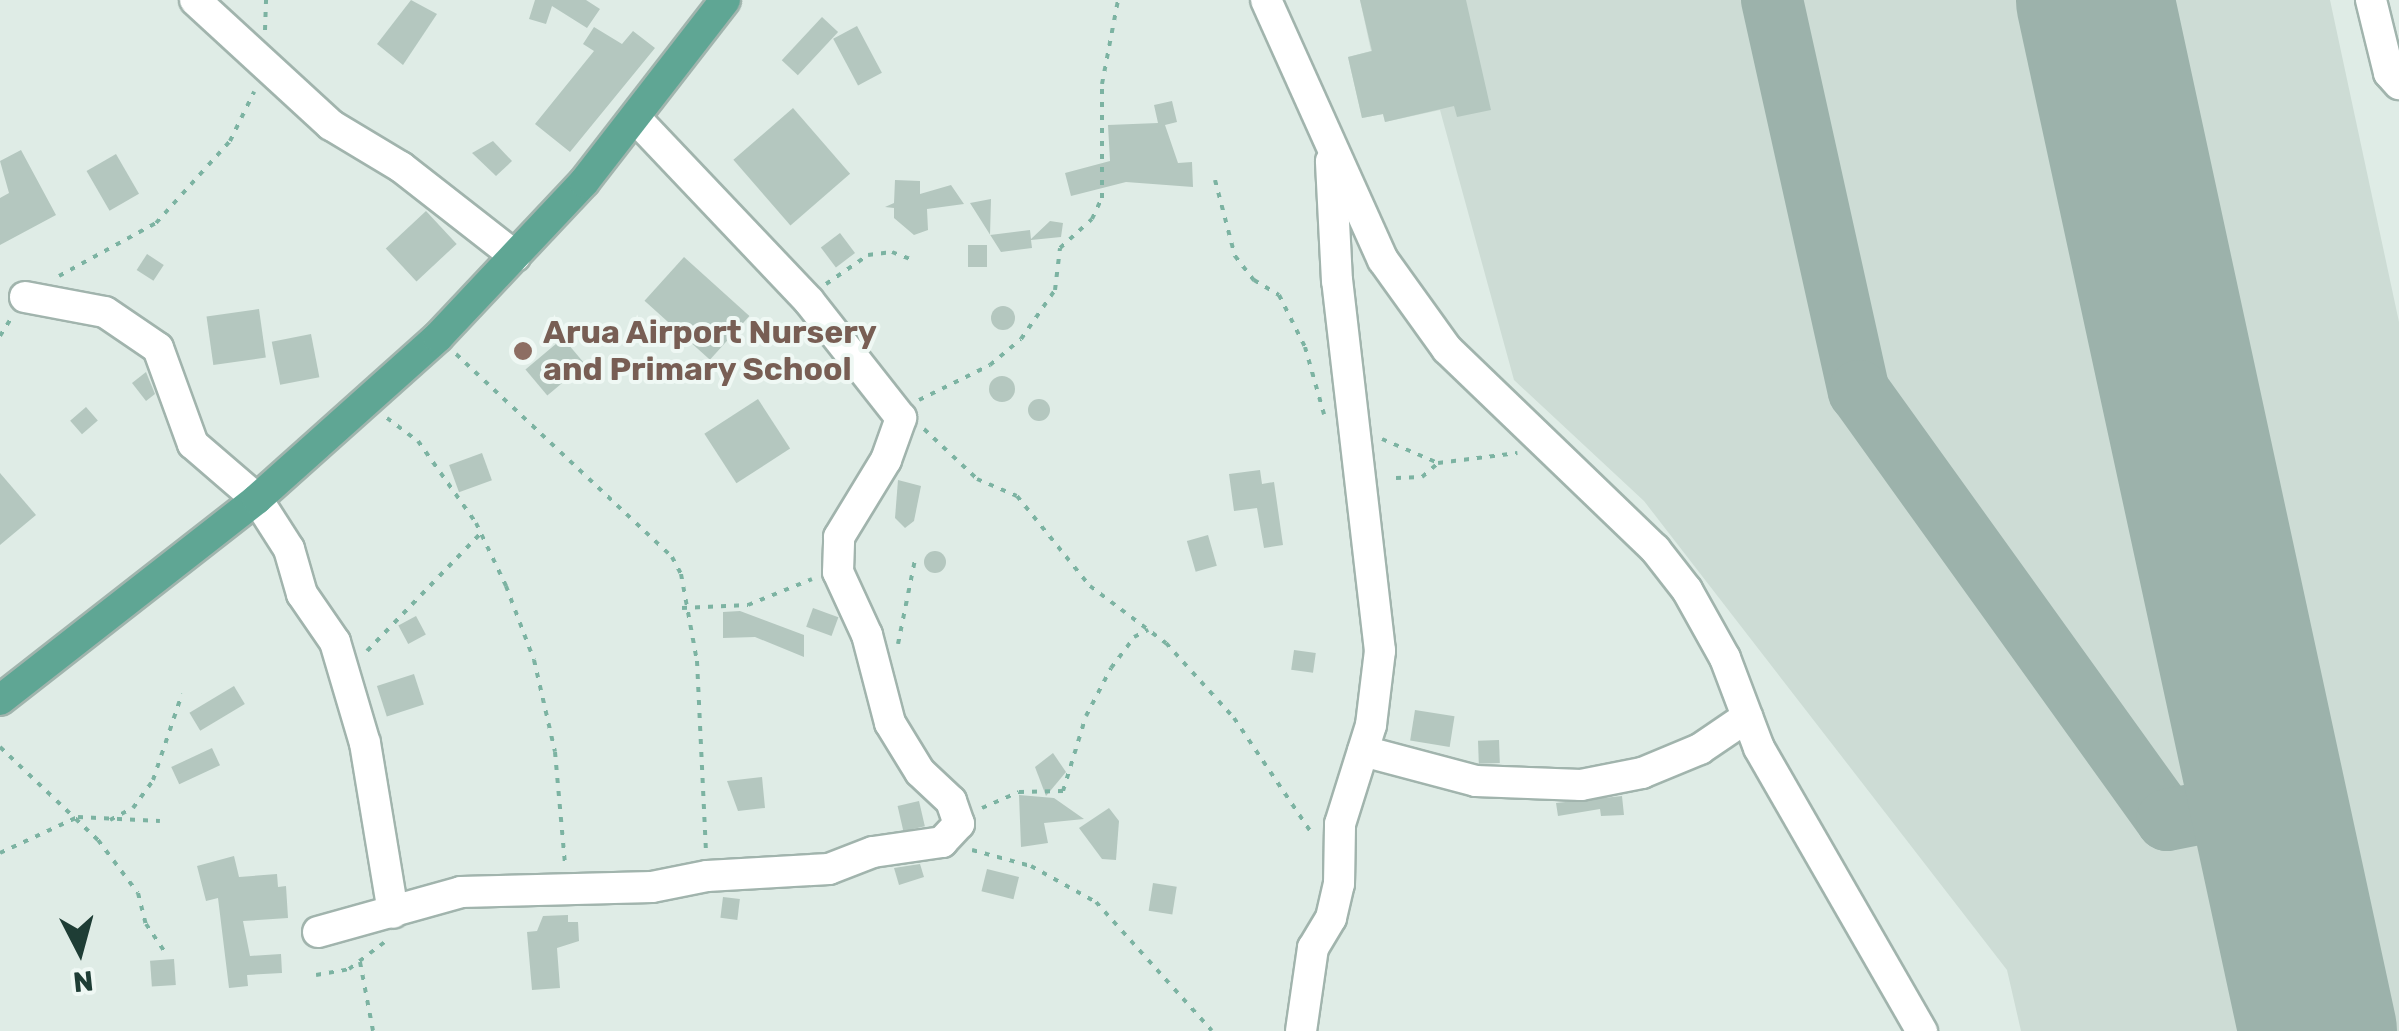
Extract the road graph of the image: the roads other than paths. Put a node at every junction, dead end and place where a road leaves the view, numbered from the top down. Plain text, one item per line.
1 (195, 0) edge
2 (726, 0) edge
3 (1266, 0) edge
4 (2371, 0) edge
5 (2399, 84) edge
6 (636, 119) junction
7 (1331, 153) junction
8 (515, 256) junction
9 (25, 296) road end
10 (257, 499) junction
11 (0, 700) edge
12 (1747, 716) junction
13 (1364, 750) junction
14 (394, 913) junction
15 (318, 932) dead end
16 (1301, 1031) edge
17 (1922, 1031) edge

1 - 8 street
2 - 6 main road
3 - 7 street
4 - 5 street
6 - 8 main road
6 - 14 street
7 - 12 street
7 - 13 street
8 - 10 main road
9 - 10 street
10 - 11 main road
10 - 14 street
12 - 13 street
12 - 17 street
13 - 16 street
14 - 15 street

